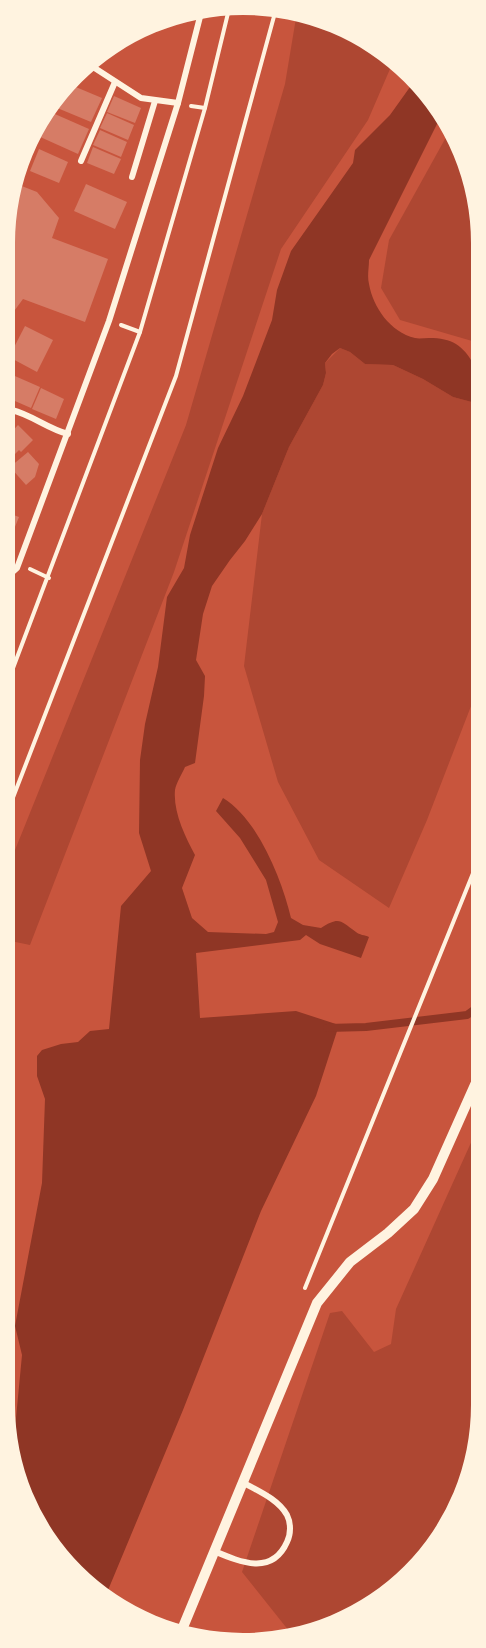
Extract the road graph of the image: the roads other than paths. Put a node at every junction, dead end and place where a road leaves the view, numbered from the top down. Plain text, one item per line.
1 (199, 19) edge
2 (96, 69) edge
3 (115, 82) junction
4 (155, 101) junction
5 (178, 103) junction
6 (81, 161) dead end
7 (132, 177) dead end
8 (15, 411) edge
9 (68, 434) junction
10 (15, 570) edge
11 (471, 1094) edge
12 (243, 1482) junction
13 (214, 1551) junction
14 (184, 1625) edge

1 - 5 street
2 - 3 street
3 - 4 street
3 - 6 street
4 - 5 street
4 - 7 street
5 - 9 street
8 - 9 street
9 - 10 street
11 - 12 street
12 - 13 street
12 - 13 street
13 - 14 street

